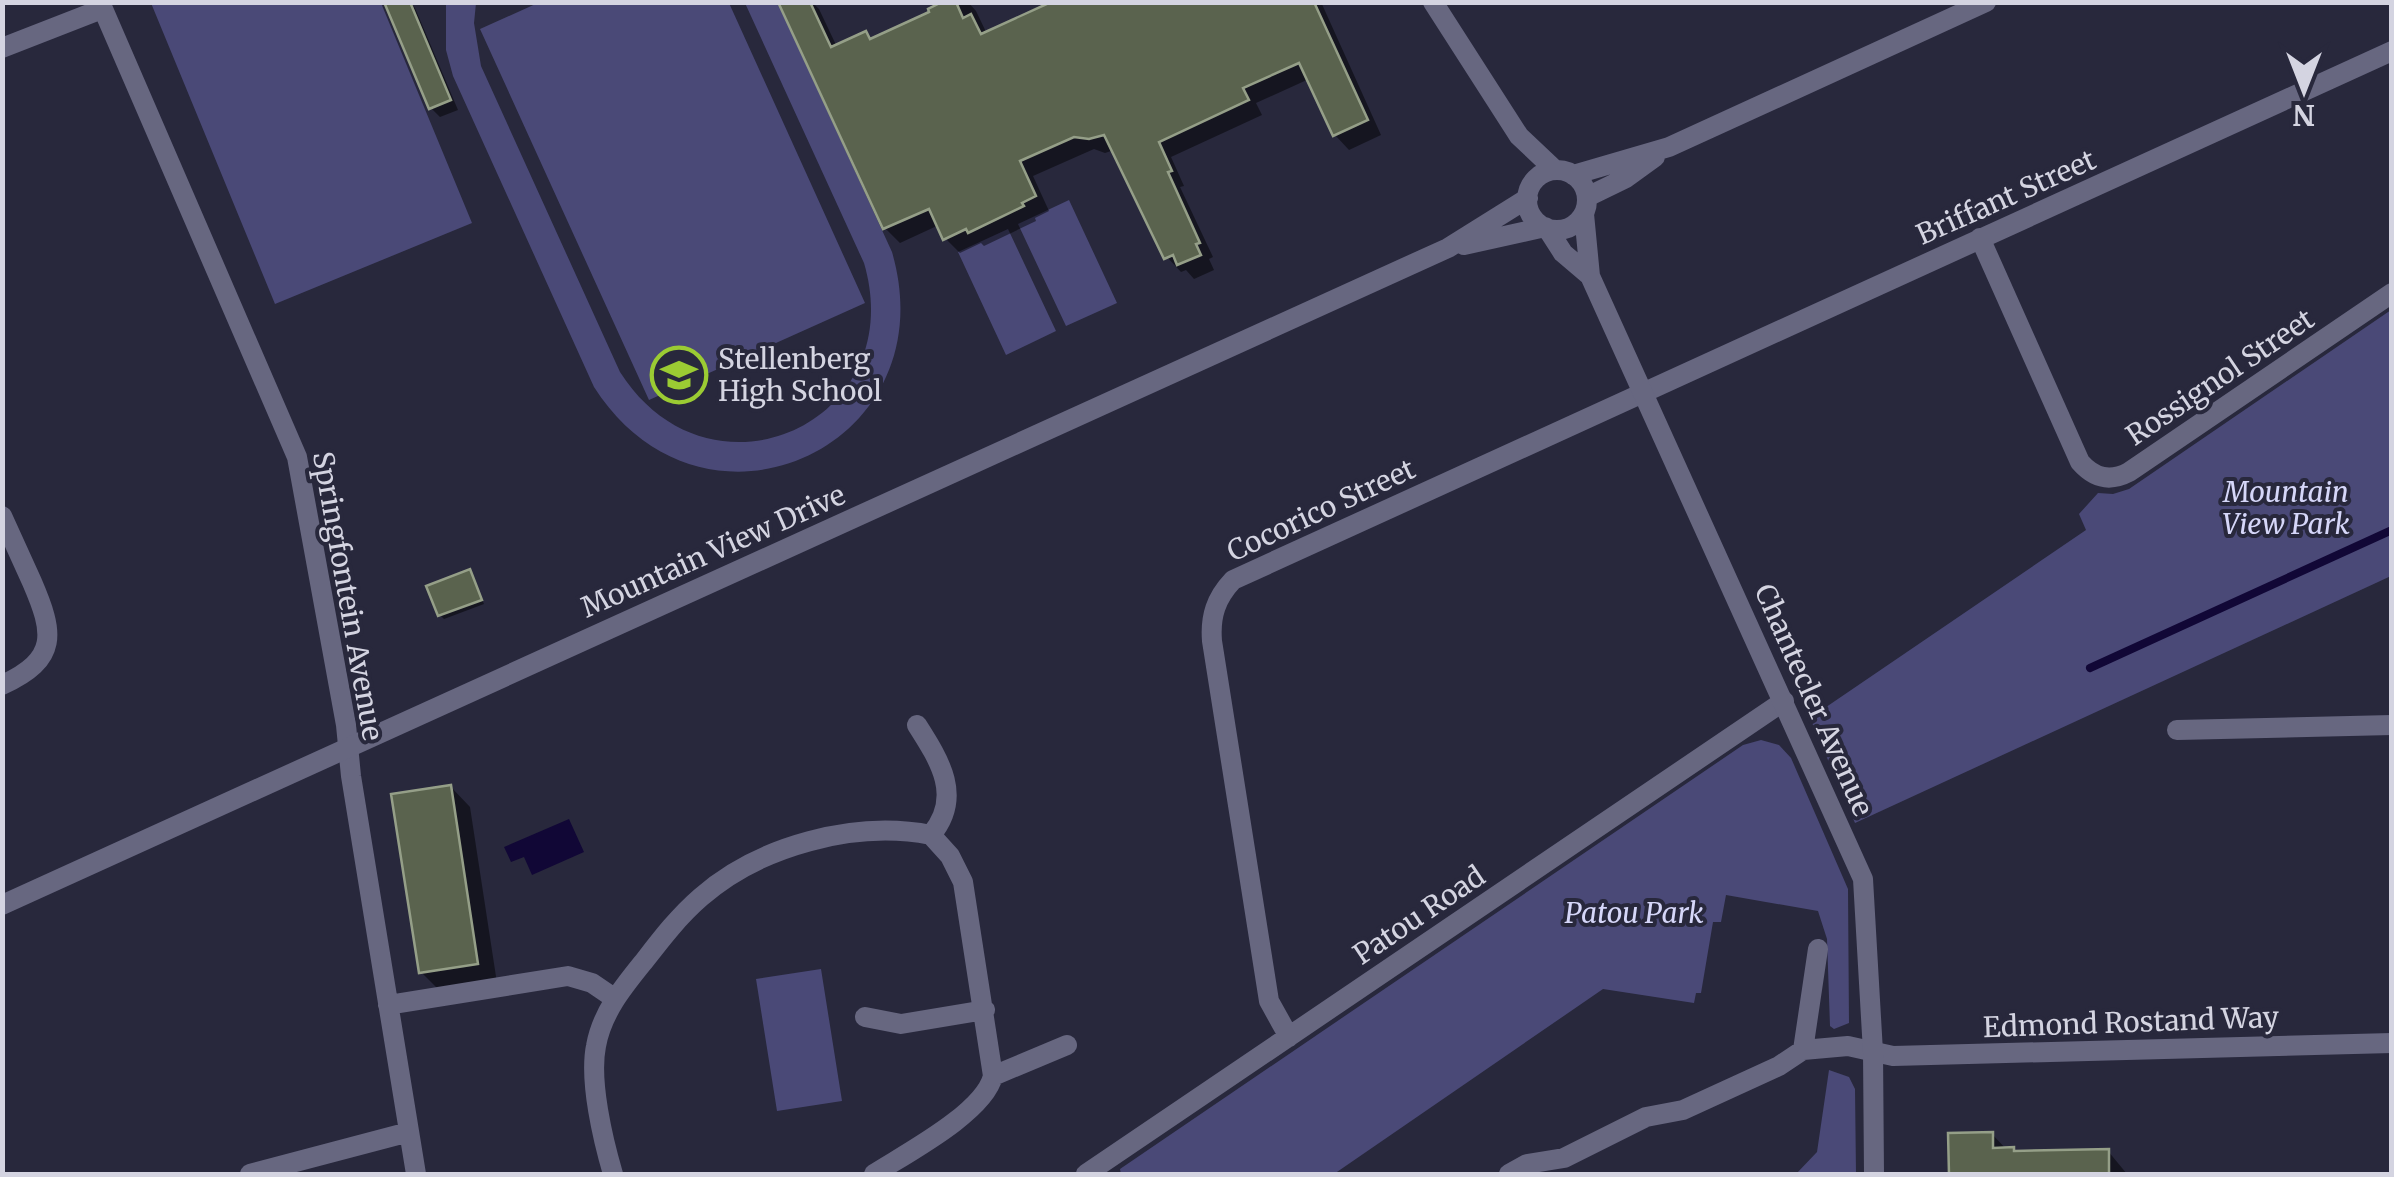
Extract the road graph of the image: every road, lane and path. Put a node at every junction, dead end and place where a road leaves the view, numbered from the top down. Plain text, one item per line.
1 (1433, 2) edge
2 (1986, 2) edge
3 (101, 6) edge
4 (2, 48) edge
5 (2392, 52) edge
6 (1520, 136) junction
7 (1669, 147) junction
8 (1564, 172) junction
9 (1529, 194) junction
10 (1585, 206) junction
11 (1546, 227) junction
12 (1980, 238) junction
13 (1448, 248) junction
14 (1590, 276) junction
15 (2392, 292) edge
16 (1643, 392) junction
17 (2, 516) edge
18 (2, 685) edge
19 (1784, 701) junction
20 (2392, 725) edge
21 (918, 726) dead end
22 (2177, 730) dead end
23 (348, 747) junction
24 (931, 835) junction
25 (2, 905) edge
26 (1818, 948) dead end
27 (614, 998) junction
28 (388, 1005) junction
29 (985, 1010) junction
30 (865, 1017) dead end
31 (1289, 1037) junction
32 (2392, 1043) edge
33 (1068, 1045) dead end
34 (1803, 1050) junction
35 (1873, 1052) junction
36 (992, 1076) junction
37 (409, 1132) junction
38 (250, 1174) edge
39 (416, 1174) edge
40 (612, 1174) edge
41 (874, 1174) edge
42 (1086, 1174) edge
43 (1509, 1174) edge
44 (1874, 1174) edge

1 - 6 street
2 - 7 street
3 - 4 street
3 - 23 street, Springfontein Avenue
5 - 12 street, Briffant Street
6 - 8 street
6 - 9 street
7 - 8 street
7 - 10 street
8 - 9 street
8 - 10 street
9 - 11 street
9 - 13 street, Mountain View Drive
10 - 11 street
10 - 14 street, Chantecler Avenue
11 - 13 street, Mountain View Drive
11 - 14 street, Chantecler Avenue
12 - 15 street, Rossignol Street
12 - 16 street, Briffant Street
13 - 23 street, Mountain View Drive
14 - 16 street, Chantecler Avenue
16 - 19 street, Chantecler Avenue
16 - 31 street, Cocorico Street
17 - 18 street
19 - 31 street, Patou Road
19 - 35 street, Chantecler Avenue
20 - 22 street
21 - 24 street
23 - 25 street, Mountain View Drive
23 - 28 street, Springfontein Avenue
24 - 27 street
24 - 29 street
26 - 34 street
27 - 28 street
27 - 40 street
28 - 37 street, Springfontein Avenue
29 - 30 street
29 - 36 street
31 - 42 street, Patou Road
32 - 35 street, Edmond Rostand Way
33 - 36 street
34 - 35 street, Edmond Rostand Way
34 - 43 street
35 - 44 street, Chantecler Avenue
36 - 41 street
37 - 38 street
37 - 39 street, Springfontein Avenue

